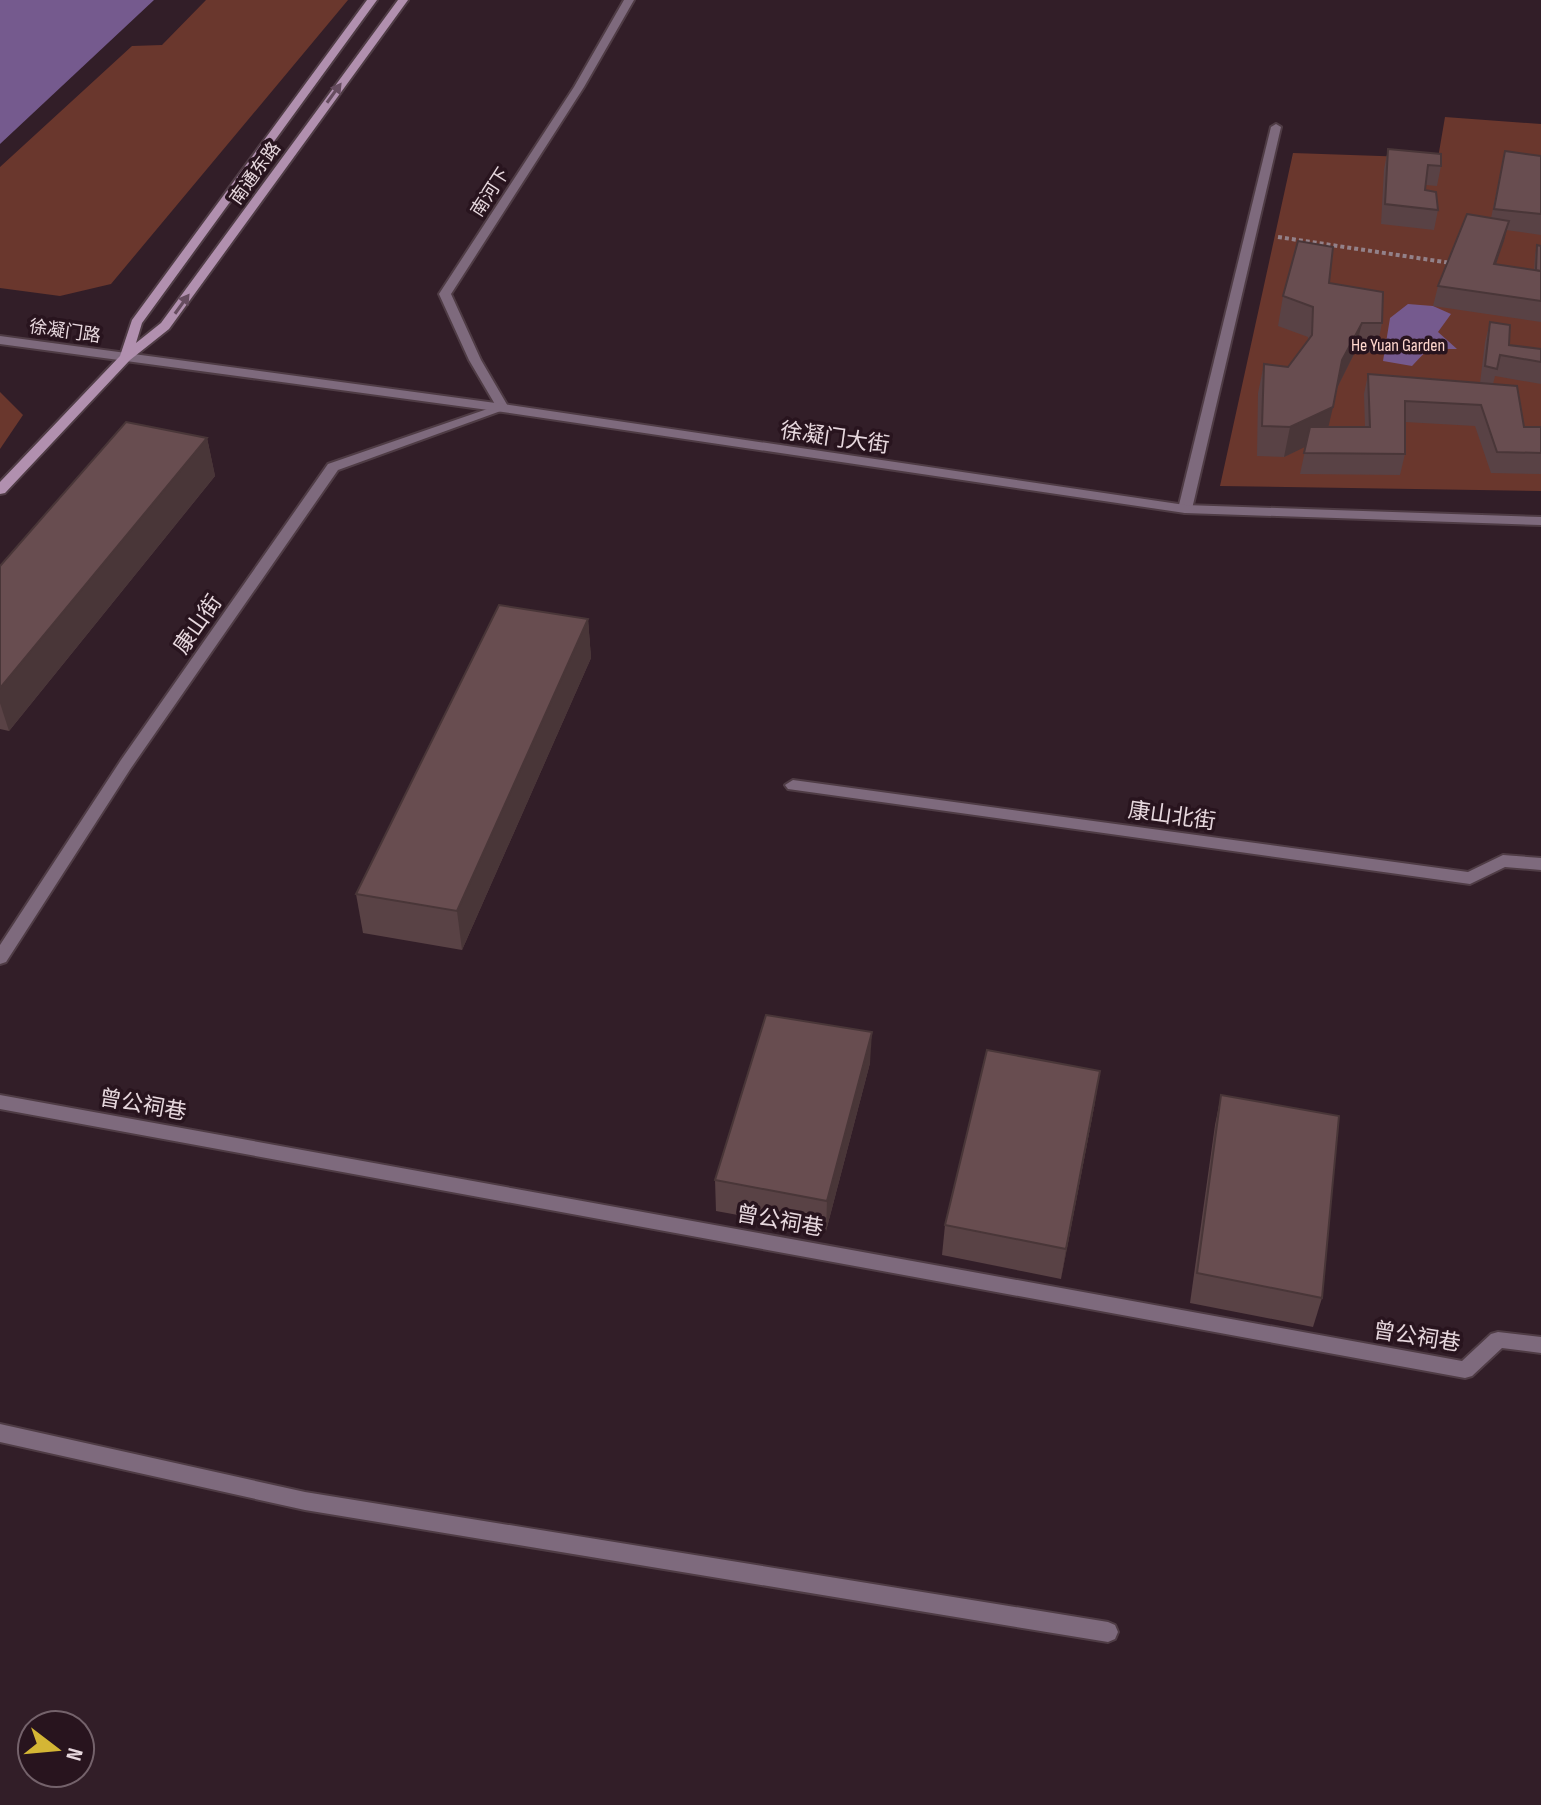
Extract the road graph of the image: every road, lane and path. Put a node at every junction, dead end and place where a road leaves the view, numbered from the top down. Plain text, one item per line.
1 (372, 0) edge
2 (403, 0) edge
3 (629, 0) edge
4 (1276, 127) dead end
5 (1251, 232) junction
6 (1451, 263) edge
7 (0, 340) edge
8 (126, 357) junction
9 (503, 408) junction
10 (0, 490) edge
11 (1185, 509) junction
12 (1541, 521) edge
13 (793, 785) dead end
14 (1541, 864) edge
15 (0, 958) edge
16 (0, 1102) edge
17 (1541, 1345) edge
18 (0, 1433) edge
19 (1108, 1632) dead end

1 - 8 main road, 南通东路
8 -> 2 main road, 南通东路
3 - 9 street, 南河下
4 - 5 street
5 - 6 path
5 - 11 street
7 - 8 street, 徐凝门路
8 - 9 street, 徐凝门大街
8 - 10 main road, 南通东路
9 - 11 street, 徐凝门大街
9 - 15 street, 康山街
11 - 12 street, 徐凝门大街
13 - 14 street, 康山北街
16 - 17 street, 曾公祠巷
18 - 19 street

